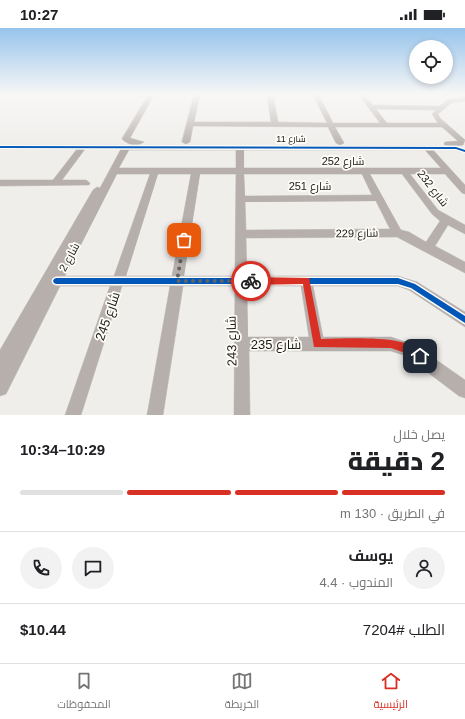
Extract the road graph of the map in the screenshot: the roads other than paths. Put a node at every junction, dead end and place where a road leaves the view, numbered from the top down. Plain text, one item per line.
1 (141, 113) edge
2 (193, 113) edge
3 (273, 113) edge
4 (324, 113) edge
5 (376, 113) edge
6 (436, 113) edge
7 (190, 124) junction
8 (275, 124) junction
9 (330, 125) junction
10 (385, 125) junction
11 (444, 125) junction
12 (0, 141) edge
13 (186, 142) junction
14 (340, 143) junction
15 (122, 145) junction
16 (457, 146) junction
17 (0, 147) edge
18 (8, 147) junction
19 (82, 148) junction
20 (240, 148) junction
21 (427, 148) junction
22 (465, 151) edge
23 (0, 155) edge
24 (114, 171) junction
25 (156, 171) junction
26 (196, 171) junction
27 (240, 171) junction
28 (447, 171) junction
29 (365, 172) junction
30 (405, 172) junction
31 (0, 183) edge
32 (55, 183) junction
33 (86, 183) dead end
34 (465, 191) edge
35 (380, 198) junction
36 (240, 199) junction
37 (446, 220) junction
38 (465, 230) edge
39 (397, 233) junction
40 (241, 234) junction
41 (428, 248) junction
42 (465, 268) edge
43 (119, 281) junction
44 (177, 281) junction
45 (241, 281) junction
46 (306, 281) junction
47 (56, 282) junction
48 (44, 295) junction
49 (465, 320) edge
50 (242, 344) junction
51 (317, 344) junction
52 (0, 365) edge
53 (0, 388) edge
54 (465, 390) edge
55 (73, 415) edge
56 (155, 415) edge
57 (242, 415) edge

1 - 15 street
2 - 7 street
3 - 8 street
4 - 9 street
5 - 10 street
6 - 11 street
7 - 8 street
7 - 13 street
8 - 9 street
9 - 10 street
9 - 14 street
10 - 11 street
11 - 16 street
12 - 15 street
13 - 14 street, شارع 11
13 - 15 street, شارع 11
14 - 16 street, شارع 11
15 - 19 street
15 - 20 street, شارع 11
15 - 24 street, شارع 2
15 - 48 street, شارع 2
16 - 21 street, شارع 11
16 - 22 street
17 - 18 street
18 - 19 street
18 - 23 street
19 - 32 street
20 - 21 street, شارع 11
20 - 27 street, شارع 243
21 - 28 street
24 - 25 street, شارع 252
24 - 47 street, شارع 2
25 - 26 street, شارع 252
25 - 43 street, شارع 245
26 - 27 street, شارع 252
26 - 44 street
27 - 29 street, شارع 252
27 - 36 street, شارع 243
28 - 30 street, شارع 252
28 - 34 street
29 - 30 street, شارع 252
29 - 35 street
30 - 37 street, شارع 232
31 - 32 street
32 - 33 street
35 - 36 street, شارع 251
35 - 39 street
36 - 40 street, شارع 243
37 - 38 street, شارع 232
37 - 41 street
39 - 40 street, شارع 229
39 - 41 street, شارع 229
40 - 45 street, شارع 243
41 - 42 street, شارع 229
43 - 44 street
43 - 47 street
43 - 55 street, شارع 245
44 - 45 street
44 - 56 street
45 - 46 street
45 - 50 street, شارع 243
46 - 49 street
46 - 51 street
47 - 48 street, شارع 2
48 - 52 street, شارع 2
48 - 53 street, شارع 2
50 - 51 street, شارع 235
50 - 57 street, شارع 243
51 - 54 street, شارع 235

